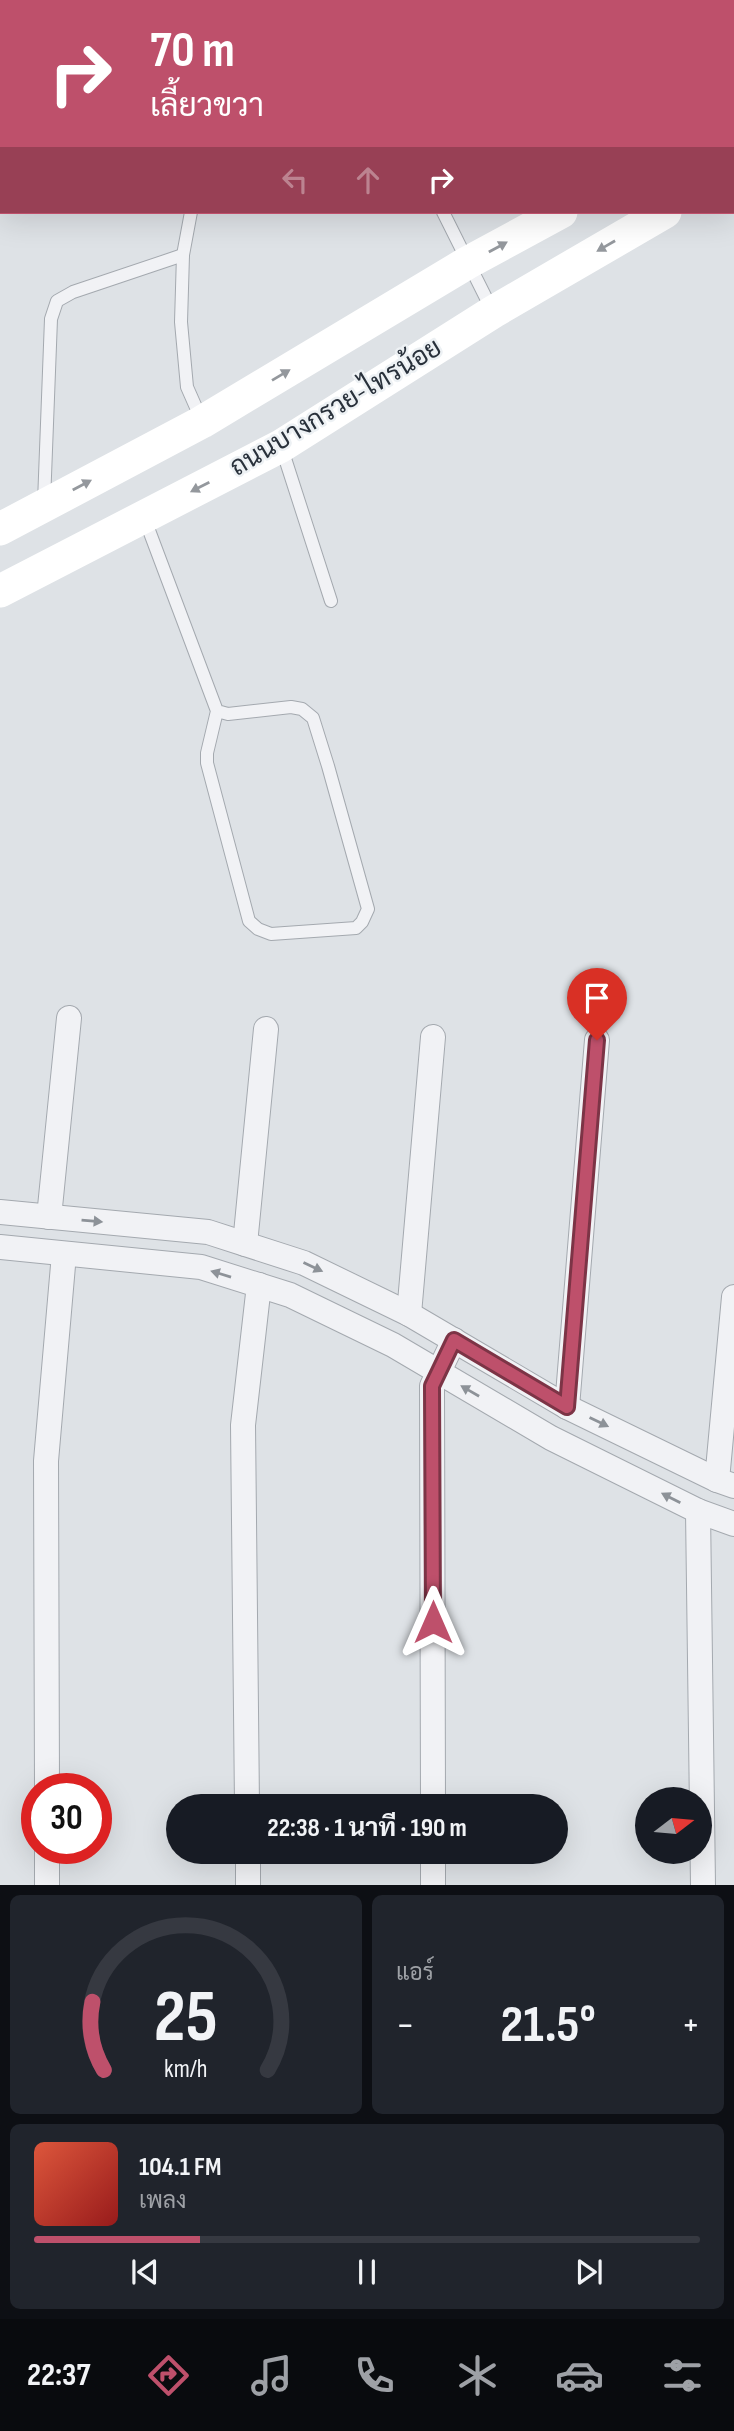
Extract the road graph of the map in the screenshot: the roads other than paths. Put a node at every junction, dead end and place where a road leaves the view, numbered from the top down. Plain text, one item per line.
1 (191, 214) edge
2 (444, 214) edge
3 (557, 214) edge
4 (662, 214) edge
5 (183, 255) junction
6 (467, 263) junction
7 (493, 312) junction
8 (202, 422) junction
9 (281, 446) junction
10 (44, 505) junction
11 (144, 516) junction
12 (0, 529) edge
13 (0, 592) edge
14 (331, 601) dead end
15 (217, 711) junction
16 (69, 1018) dead end
17 (266, 1029) dead end
18 (433, 1037) dead end
19 (597, 1040) dead end
20 (0, 1212) edge
21 (49, 1217) junction
22 (245, 1244) junction
23 (0, 1247) edge
24 (64, 1254) junction
25 (259, 1285) junction
26 (734, 1297) edge
27 (409, 1314) junction
28 (454, 1340) junction
29 (439, 1372) junction
30 (567, 1407) junction
31 (725, 1483) edge
32 (698, 1511) junction
33 (734, 1524) edge
34 (47, 1773) edge
35 (247, 1794) edge
36 (433, 1794) edge
37 (47, 1864) edge
38 (248, 1864) edge
39 (433, 1864) edge
40 (47, 1885) edge
41 (248, 1885) edge
42 (433, 1885) edge
43 (703, 1885) edge

1 - 5 lane
2 - 6 lane
6 -> 3 main road
4 -> 7 main road, ถนนบางกรวย-ไทรน้อย
5 - 8 lane
5 - 10 lane
6 - 7 lane
8 -> 6 main road
7 - 9 main road, ถนนบางกรวย-ไทรน้อย
10 -> 8 main road
9 -> 11 main road, ถนนบางกรวย-ไทรน้อย
9 - 14 lane
10 - 12 main road
11 - 13 main road, ถนนบางกรวย-ไทรน้อย
11 - 15 lane
15 - 15 lane
16 - 21 street
17 - 22 street
18 - 27 street
19 - 30 street
20 - 21 street
21 -> 22 street
22 -> 27 street
23 - 24 street
25 -> 24 street
24 - 34 street
25 - 29 street
25 - 35 street
26 - 31 street
27 - 28 street
28 - 29 street
28 - 30 street
32 -> 29 street
29 - 36 street
30 -> 31 street
32 - 33 street
32 - 43 street
37 - 40 street
38 - 41 street
39 - 42 street

